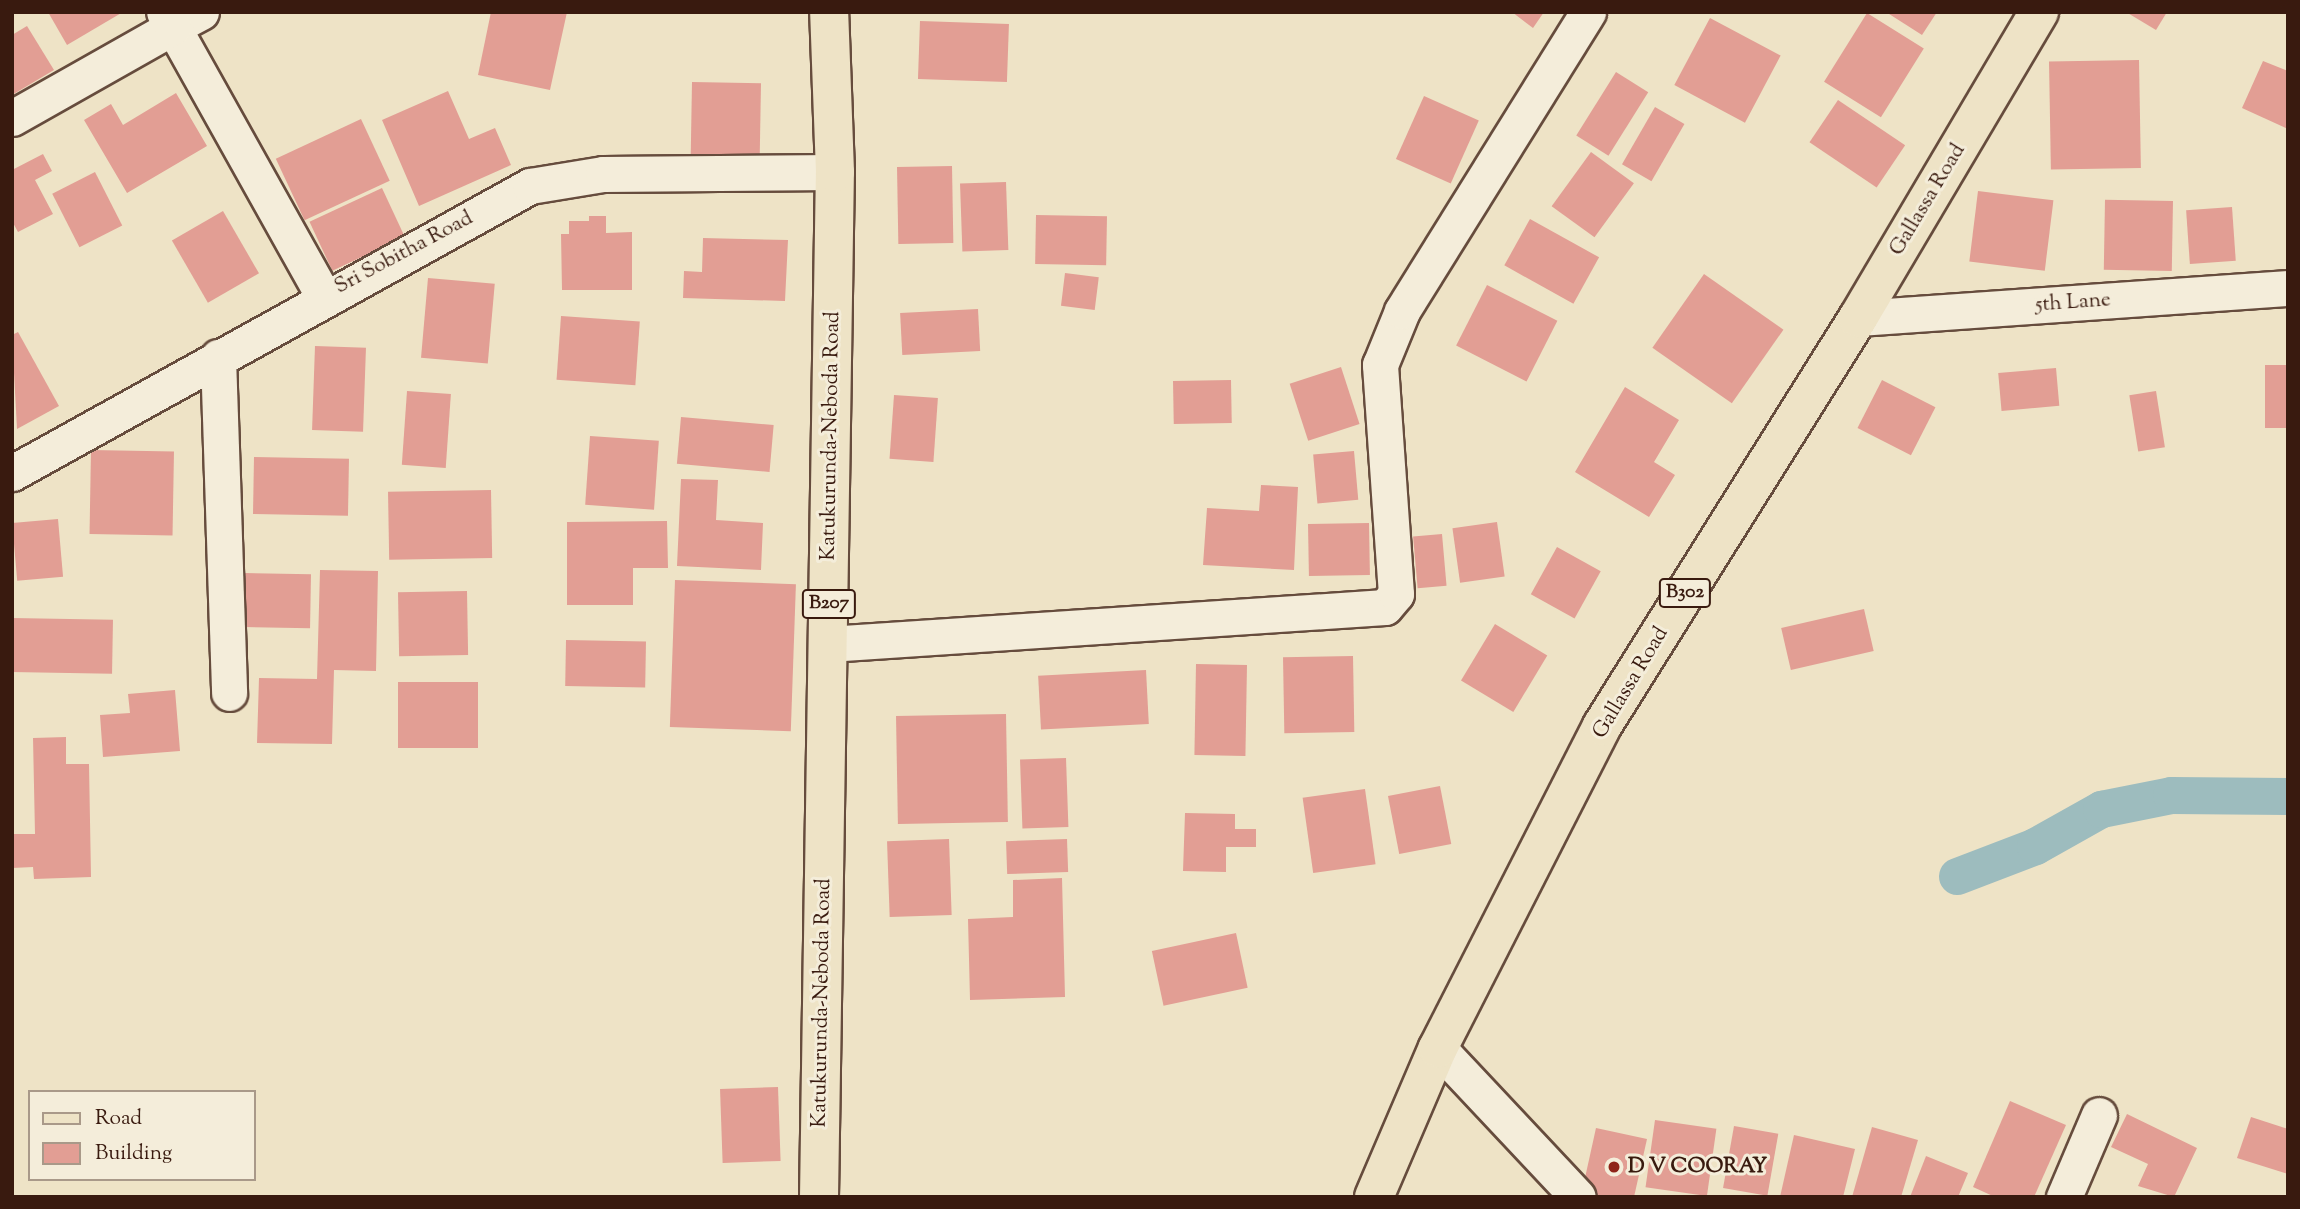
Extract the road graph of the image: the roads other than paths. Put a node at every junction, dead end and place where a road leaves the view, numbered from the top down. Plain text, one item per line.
1 (830, 12) edge
2 (1588, 12) edge
3 (2039, 12) edge
4 (180, 17) edge
5 (12, 118) edge
6 (835, 172) junction
7 (2288, 288) edge
8 (324, 297) junction
9 (1858, 318) junction
10 (218, 357) junction
11 (12, 474) edge
12 (828, 643) junction
13 (229, 693) dead end
14 (1438, 1048) junction
15 (2099, 1115) dead end
16 (819, 1197) edge
17 (1374, 1197) edge
18 (1578, 1197) edge
19 (2064, 1197) edge

1 - 6 main road, Katukurunda-Neboda Road / B207
2 - 12 street
3 - 9 main road, Gallassa Road / B302
4 - 5 street
4 - 8 street
6 - 8 street, Sri Sobitha Road
6 - 12 main road, Katukurunda-Neboda Road / B207
7 - 9 street, 5th Lane
8 - 10 street, Sri Sobitha Road
9 - 14 main road, Gallassa Road / B302
10 - 11 street, Sri Sobitha Road
10 - 13 street
12 - 16 main road, Katukurunda-Neboda Road / B207
14 - 17 main road, Gallassa Road / B302
14 - 18 street
15 - 19 street

